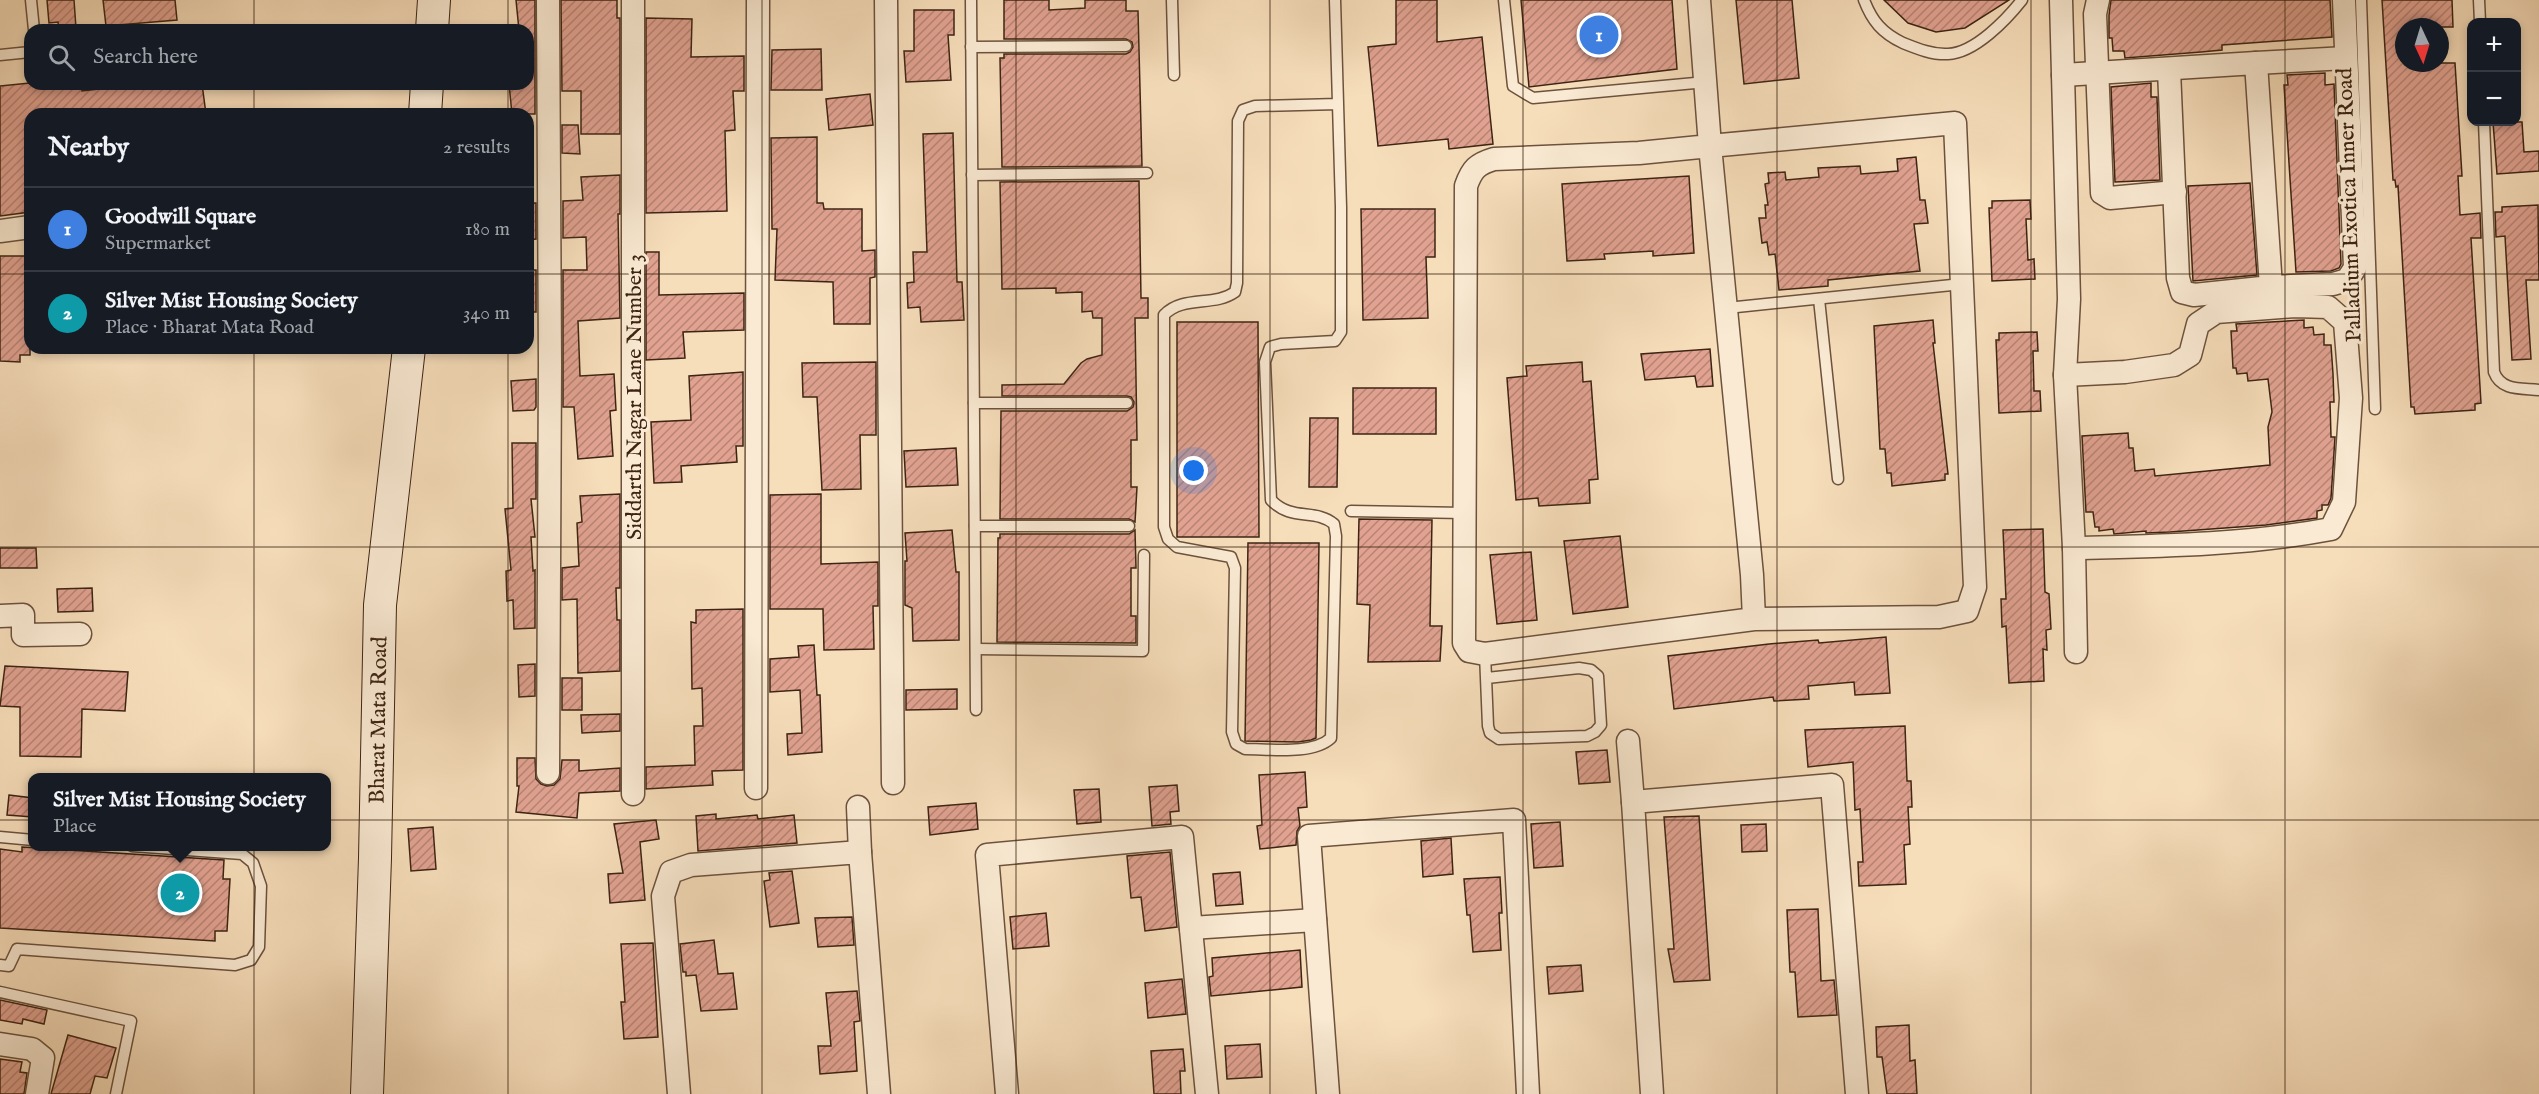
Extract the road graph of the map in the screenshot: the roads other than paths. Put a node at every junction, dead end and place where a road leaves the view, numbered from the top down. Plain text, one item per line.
1 (31, 0) edge
2 (434, 0) edge
3 (548, 0) edge
4 (633, 0) edge
5 (758, 0) edge
6 (886, 0) edge
7 (971, 0) edge
8 (1172, 0) edge
9 (1335, 0) edge
10 (1504, 0) edge
11 (1699, 0) edge
12 (1864, 0) edge
13 (2022, 0) edge
14 (2061, 0) edge
15 (2098, 0) edge
16 (2344, 0) edge
17 (2361, 0) edge
18 (2479, 0) edge
19 (2480, 18) edge
20 (33, 24) edge
21 (432, 24) edge
22 (1126, 46) dead end
23 (971, 47) junction
24 (24, 53) edge
25 (0, 55) edge
26 (2346, 58) junction
27 (2256, 63) junction
28 (2169, 70) junction
29 (2098, 73) junction
30 (1174, 75) dead end
31 (2063, 75) junction
32 (1706, 82) junction
33 (426, 90) edge
34 (1338, 104) junction
35 (425, 108) edge
36 (2484, 126) edge
37 (1710, 146) junction
38 (1147, 173) dead end
39 (972, 175) junction
40 (2175, 192) junction
41 (24, 228) edge
42 (0, 231) edge
43 (1962, 284) junction
44 (2271, 287) junction
45 (1819, 299) junction
46 (1727, 308) junction
47 (407, 354) edge
48 (2065, 375) junction
49 (2539, 390) edge
50 (1127, 403) dead end
51 (974, 404) junction
52 (2375, 409) dead end
53 (1838, 479) dead end
54 (1351, 511) dead end
55 (1464, 513) junction
56 (975, 526) junction
57 (1129, 526) dead end
58 (2074, 548) junction
59 (1144, 555) dead end
60 (0, 616) edge
61 (1754, 619) junction
62 (80, 634) dead end
63 (975, 649) junction
64 (2076, 652) dead end
65 (1485, 654) junction
66 (1487, 678) junction
67 (976, 710) dead end
68 (1628, 741) dead end
69 (548, 773) dead end
70 (893, 783) dead end
71 (756, 788) dead end
72 (633, 794) dead end
73 (1633, 802) junction
74 (858, 807) dead end
75 (0, 837) edge
76 (28, 840) edge
77 (201, 851) edge
78 (860, 852) junction
79 (1315, 920) junction
80 (1191, 928) junction
81 (0, 965) edge
82 (0, 992) edge
83 (0, 1044) edge
84 (36, 1094) edge
85 (116, 1094) edge
86 (367, 1094) edge
87 (679, 1094) edge
88 (879, 1094) edge
89 (1007, 1094) edge
90 (1207, 1094) edge
91 (1328, 1094) edge
92 (1528, 1094) edge
93 (1652, 1094) edge
94 (1857, 1094) edge

1 - 20 lane
2 - 21 street
3 - 69 street
4 - 72 street, Siddarth Nagar Lane Number 3
5 - 71 street
6 - 70 street
7 - 23 lane
8 - 30 lane
9 - 34 lane
10 - 32 lane
11 - 32 street
12 - 13 lane
14 - 31 street
15 - 29 street
16 - 26 street
17 - 52 lane, Palladium Exotica Inner Road
18 - 19 lane
22 - 23 lane
23 - 39 lane
24 - 25 lane
26 - 27 street
26 - 44 street
27 - 28 street
27 - 44 street
28 - 29 street
28 - 40 street
29 - 31 street
29 - 40 street
31 - 48 street
32 - 37 street
33 - 35 street
34 - 34 lane
36 - 49 lane
37 - 43 street
37 - 46 street
37 - 55 street
38 - 39 lane
39 - 51 lane
40 - 44 street
41 - 42 street
43 - 45 lane
43 - 61 street
45 - 46 lane
45 - 53 lane
46 - 61 street
47 - 86 street, Bharat Mata Road
48 - 58 street
48 - 58 street
50 - 51 lane
51 - 56 lane
54 - 55 lane
55 - 65 street
56 - 57 lane
56 - 63 lane
58 - 64 street
59 - 63 lane
60 - 62 street
61 - 65 street
63 - 67 lane
65 - 66 lane
66 - 66 lane
68 - 73 street
73 - 93 street
73 - 94 street
74 - 78 street
75 - 76 lane
77 - 81 lane
78 - 87 street
78 - 88 street
79 - 80 street
79 - 91 street
79 - 92 street
80 - 89 street
80 - 90 street
82 - 85 lane
83 - 84 street

